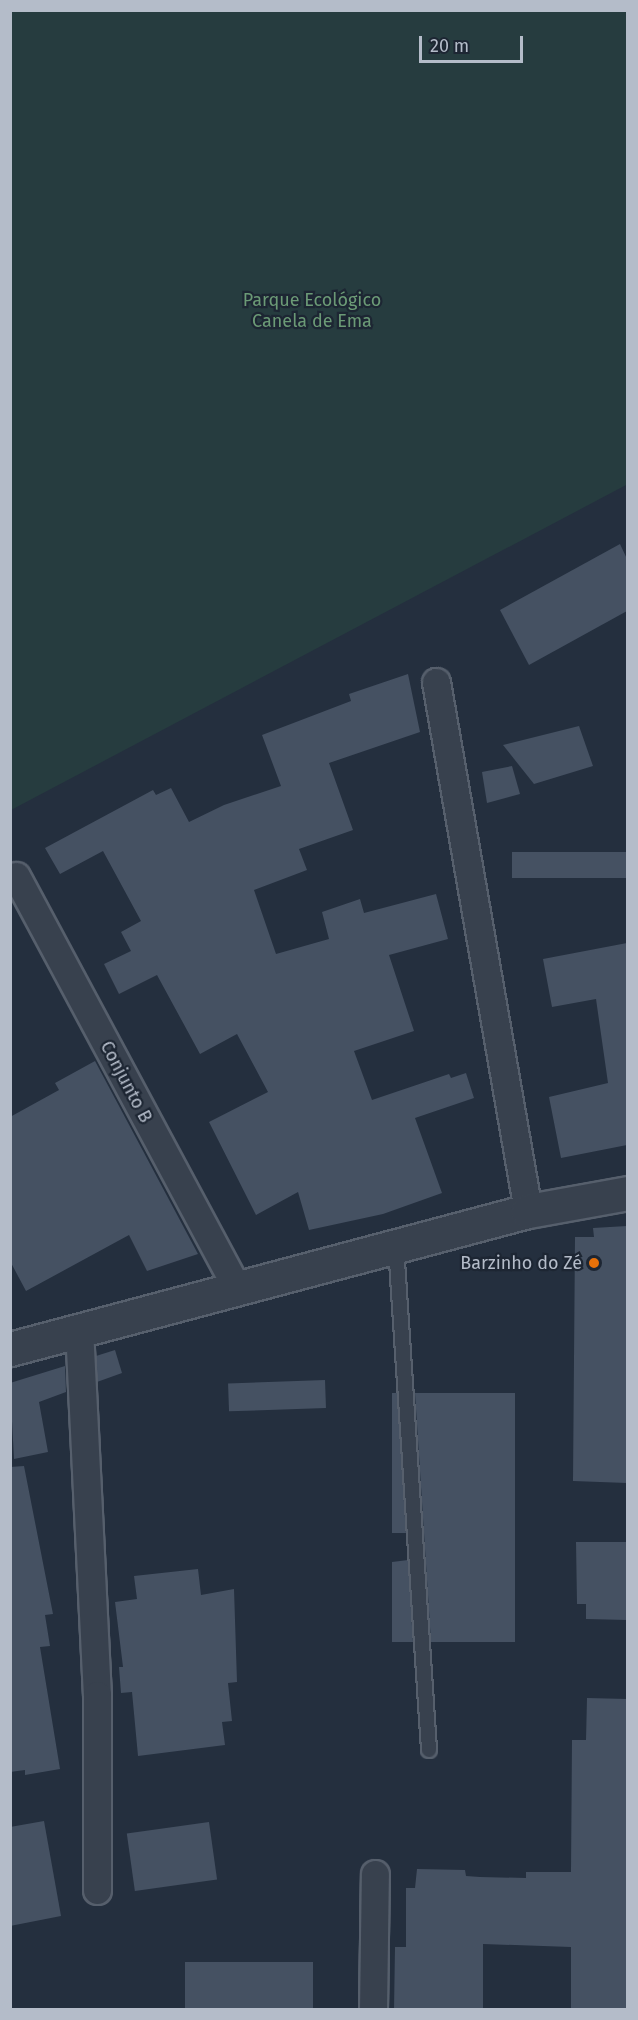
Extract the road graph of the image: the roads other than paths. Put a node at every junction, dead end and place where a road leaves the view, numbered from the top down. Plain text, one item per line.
1 (436, 682) dead end
2 (16, 876) dead end
3 (627, 1193) edge
4 (528, 1211) junction
5 (396, 1246) junction
6 (236, 1287) junction
7 (79, 1328) junction
8 (10, 1349) edge
9 (429, 1750) dead end
10 (375, 1874) dead end
11 (97, 1890) dead end
12 (373, 2010) edge

1 - 4 street
2 - 6 street, Conjunto B
3 - 4 street
4 - 5 street
5 - 6 street
5 - 9 lane
6 - 7 street
7 - 8 street
7 - 11 street
10 - 12 street

